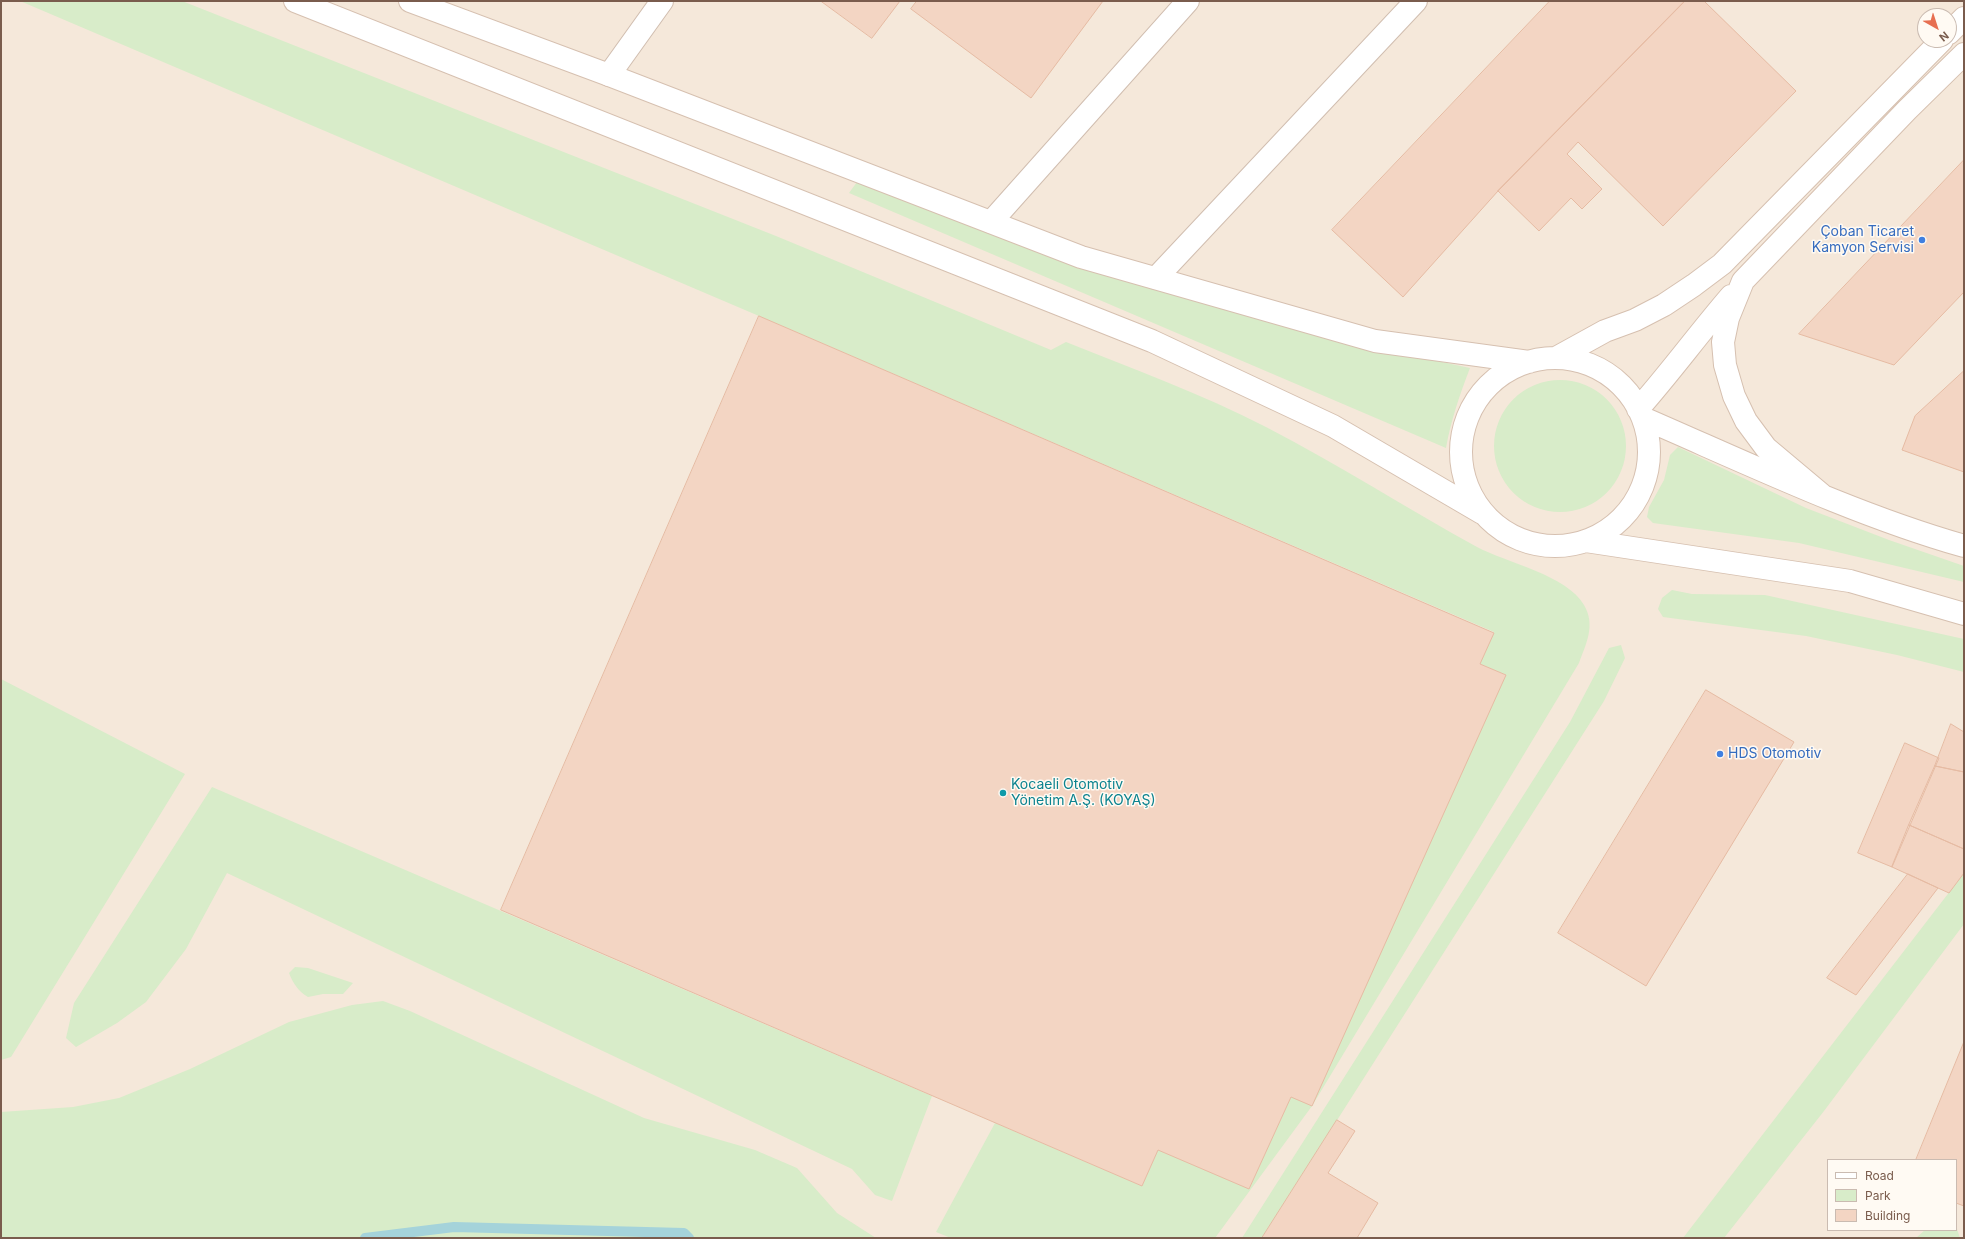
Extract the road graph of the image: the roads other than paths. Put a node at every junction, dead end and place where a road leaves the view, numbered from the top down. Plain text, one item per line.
1 (295, 1) edge
2 (410, 1) edge
3 (662, 1) edge
4 (1188, 1) edge
5 (1416, 1) edge
6 (1934, 48) edge
7 (1964, 54) edge
8 (609, 75) junction
9 (991, 222) junction
10 (1156, 278) junction
11 (1744, 281) junction
12 (1556, 358) junction
13 (1529, 362) junction
14 (1640, 414) junction
15 (1822, 495) junction
16 (1482, 513) junction
17 (1586, 541) junction
18 (1964, 546) edge
19 (1964, 614) edge

1 - 16 main road
2 - 8 main road
3 - 8 main road
4 - 9 main road
5 - 10 main road
6 - 12 main road
7 - 11 main road
8 - 9 main road
9 - 10 main road
10 - 13 main road
11 - 14 main road
11 - 15 main road
12 - 13 main road
12 - 14 main road
13 - 16 main road
14 - 15 main road
14 - 17 main road
15 - 18 main road
16 - 17 main road
17 - 19 main road

